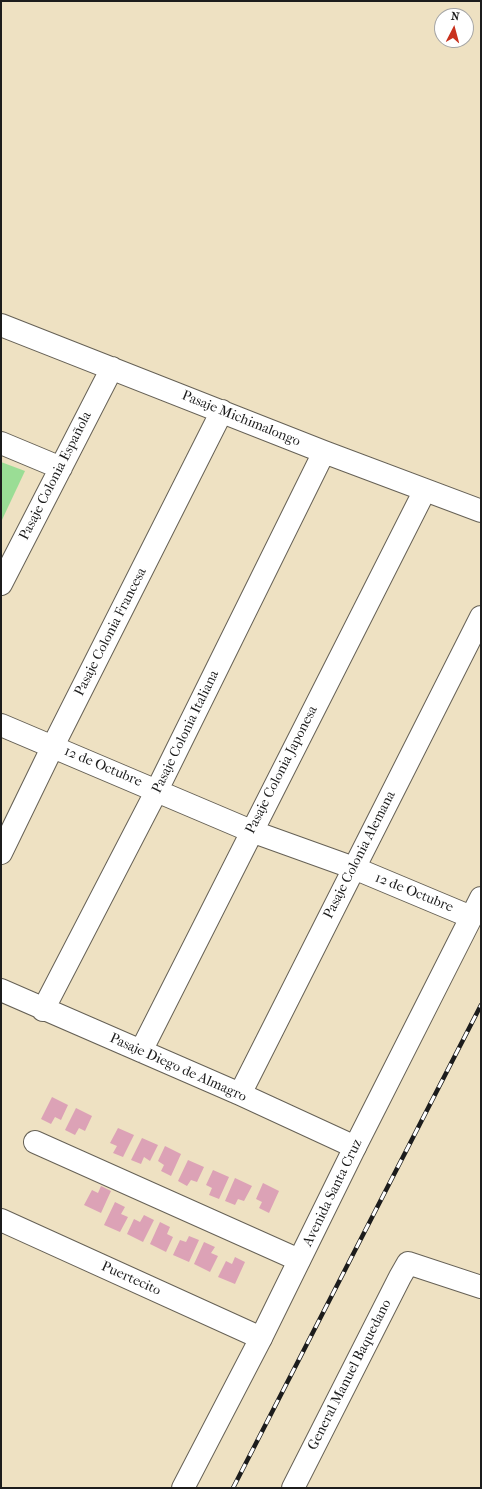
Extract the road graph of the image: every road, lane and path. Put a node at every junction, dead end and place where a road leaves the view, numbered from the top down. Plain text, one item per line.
1 (1, 325) edge
2 (112, 368) junction
3 (222, 411) junction
4 (1, 443) edge
5 (324, 452) junction
6 (61, 468) junction
7 (425, 490) junction
8 (481, 511) edge
9 (1, 584) edge
10 (481, 616) edge
11 (1, 725) edge
12 (53, 746) junction
13 (157, 790) junction
14 (251, 831) junction
15 (1, 854) edge
16 (354, 868) junction
17 (481, 898) edge
18 (471, 917) junction
19 (1, 990) edge
20 (43, 1010) junction
21 (141, 1051) junction
22 (240, 1094) junction
23 (35, 1142) dead end
24 (355, 1147) junction
25 (1, 1220) edge
26 (299, 1260) junction
27 (481, 1286) edge
28 (261, 1338) junction
29 (183, 1488) edge
30 (293, 1488) edge

1 - 2 street, Pasaje Michimalongo
2 - 3 street, Pasaje Michimalongo
2 - 6 street, Pasaje Colonia Española
3 - 5 street, Pasaje Michimalongo
3 - 12 street, Pasaje Colonia Francesa
4 - 6 street
5 - 7 street, Pasaje Michimalongo
5 - 13 street, Pasaje Colonia Italiana
6 - 9 street, Pasaje Colonia Española
7 - 8 street, Pasaje Michimalongo
7 - 14 street, Pasaje Colonia Japonesa
10 - 16 street, Pasaje Colonia Alemana
11 - 12 street, 12 de Octubre
12 - 13 street, 12 de Octubre
12 - 15 street, Pasaje Colonia Francesa
13 - 14 street, 12 de Octubre
13 - 20 street, Pasaje Colonia Italiana
14 - 16 street, 12 de Octubre
14 - 21 street, Pasaje Colonia Japonesa
16 - 18 street, 12 de Octubre
16 - 22 street, Pasaje Colonia Alemana
17 - 18 street, Avenida Santa Cruz
18 - 24 street, Avenida Santa Cruz
19 - 20 street, Pasaje Diego de Almagro
20 - 21 street, Pasaje Diego de Almagro
21 - 22 street, Pasaje Diego de Almagro
22 - 24 street, Pasaje Diego de Almagro
23 - 26 street
24 - 26 street, Avenida Santa Cruz
25 - 28 street, Puertecito
26 - 28 street, Avenida Santa Cruz
27 - 30 street, General Manuel Baquedano
28 - 29 street, Avenida Santa Cruz

